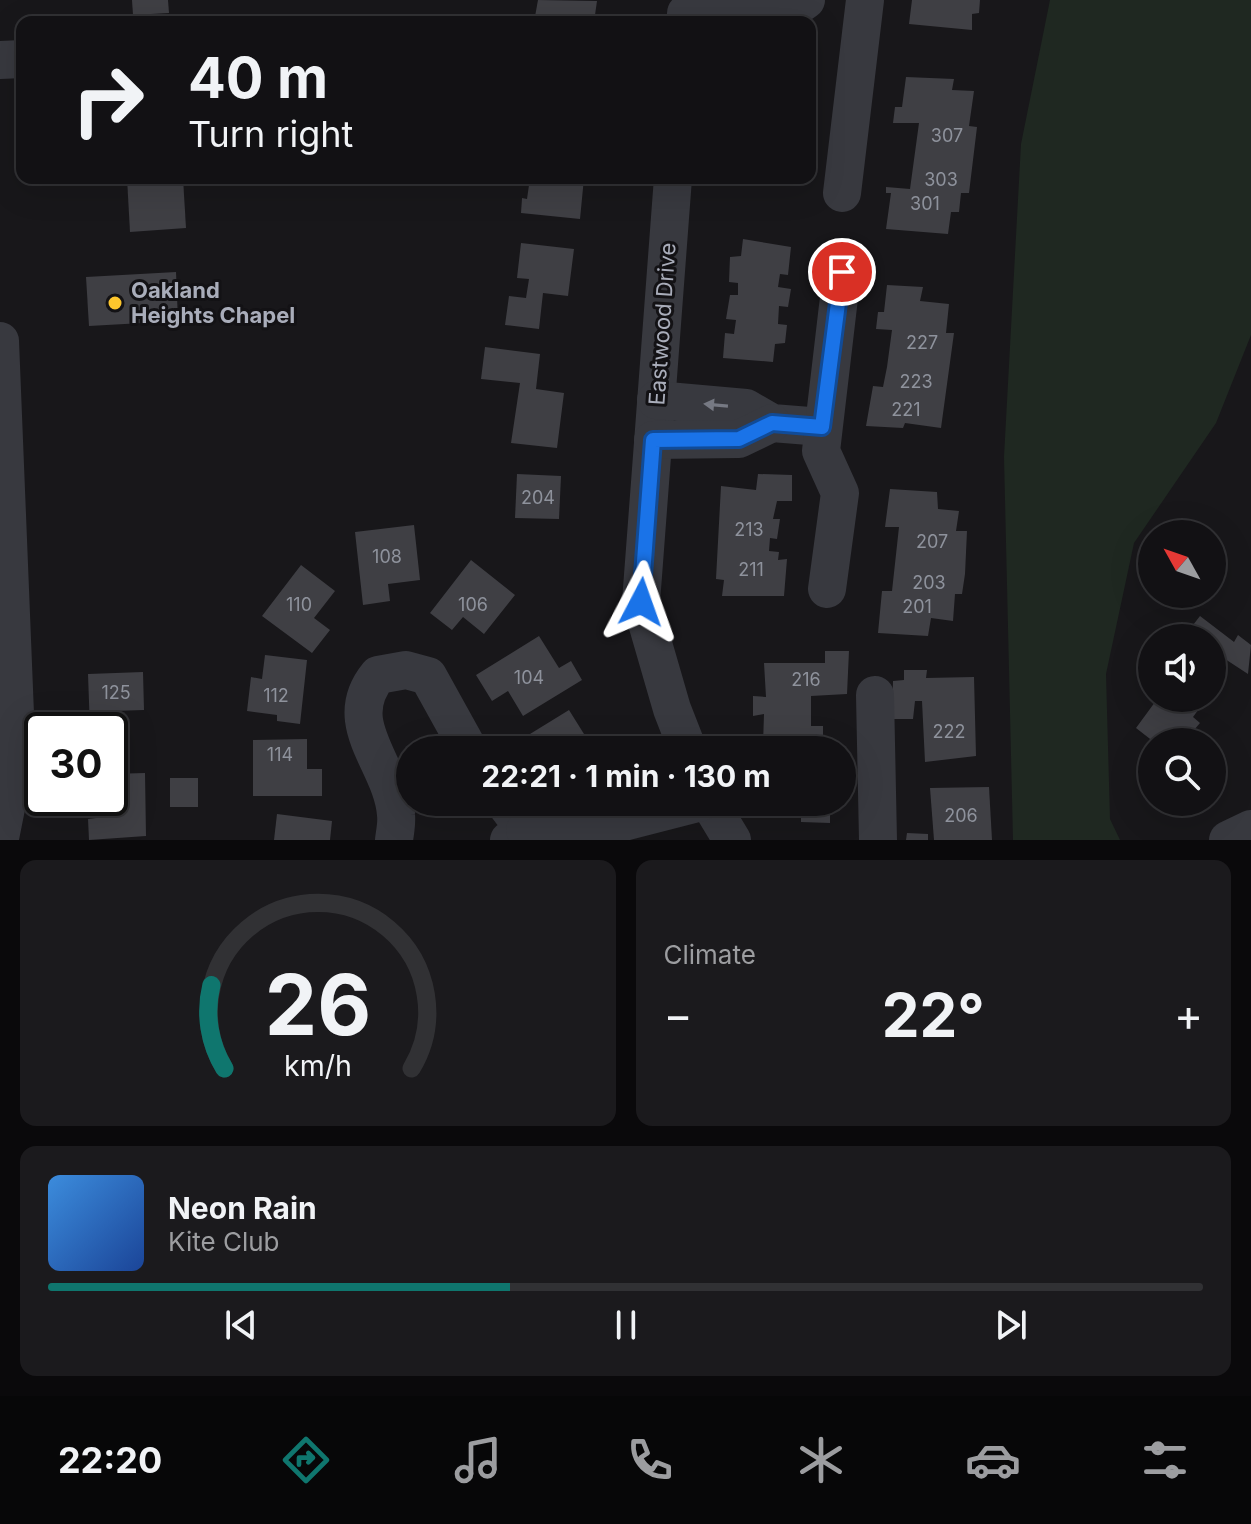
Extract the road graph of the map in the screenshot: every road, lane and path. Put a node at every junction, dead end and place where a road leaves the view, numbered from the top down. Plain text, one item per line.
1 (806, 0) edge
2 (865, 0) edge
3 (686, 12) edge
4 (673, 184) edge
5 (842, 193) dead end
6 (842, 272) dead end
7 (0, 341) edge
8 (656, 400) junction
9 (772, 423) junction
10 (822, 427) junction
11 (653, 440) junction
12 (3, 490) edge
13 (827, 589) dead end
14 (875, 695) dead end
15 (461, 736) edge
16 (683, 736) edge
17 (396, 810) edge
18 (397, 816) edge
19 (647, 816) edge
20 (717, 816) edge
21 (513, 824) edge
22 (1251, 829) edge
23 (0, 838) edge
24 (394, 840) edge
25 (732, 840) edge
26 (878, 840) edge
27 (1228, 840) edge

1 - 3 street
2 - 5 street
4 - 8 street, Eastwood Drive
6 - 10 street
7 - 12 street
9 -> 8 street
8 - 11 street, Eastwood Drive
9 - 10 street
9 - 11 street
10 - 13 street
11 - 16 street, Eastwood Drive
12 - 23 street
14 - 26 street
15 - 17 street
18 - 24 street
19 - 21 street
20 - 25 street
22 - 27 street

